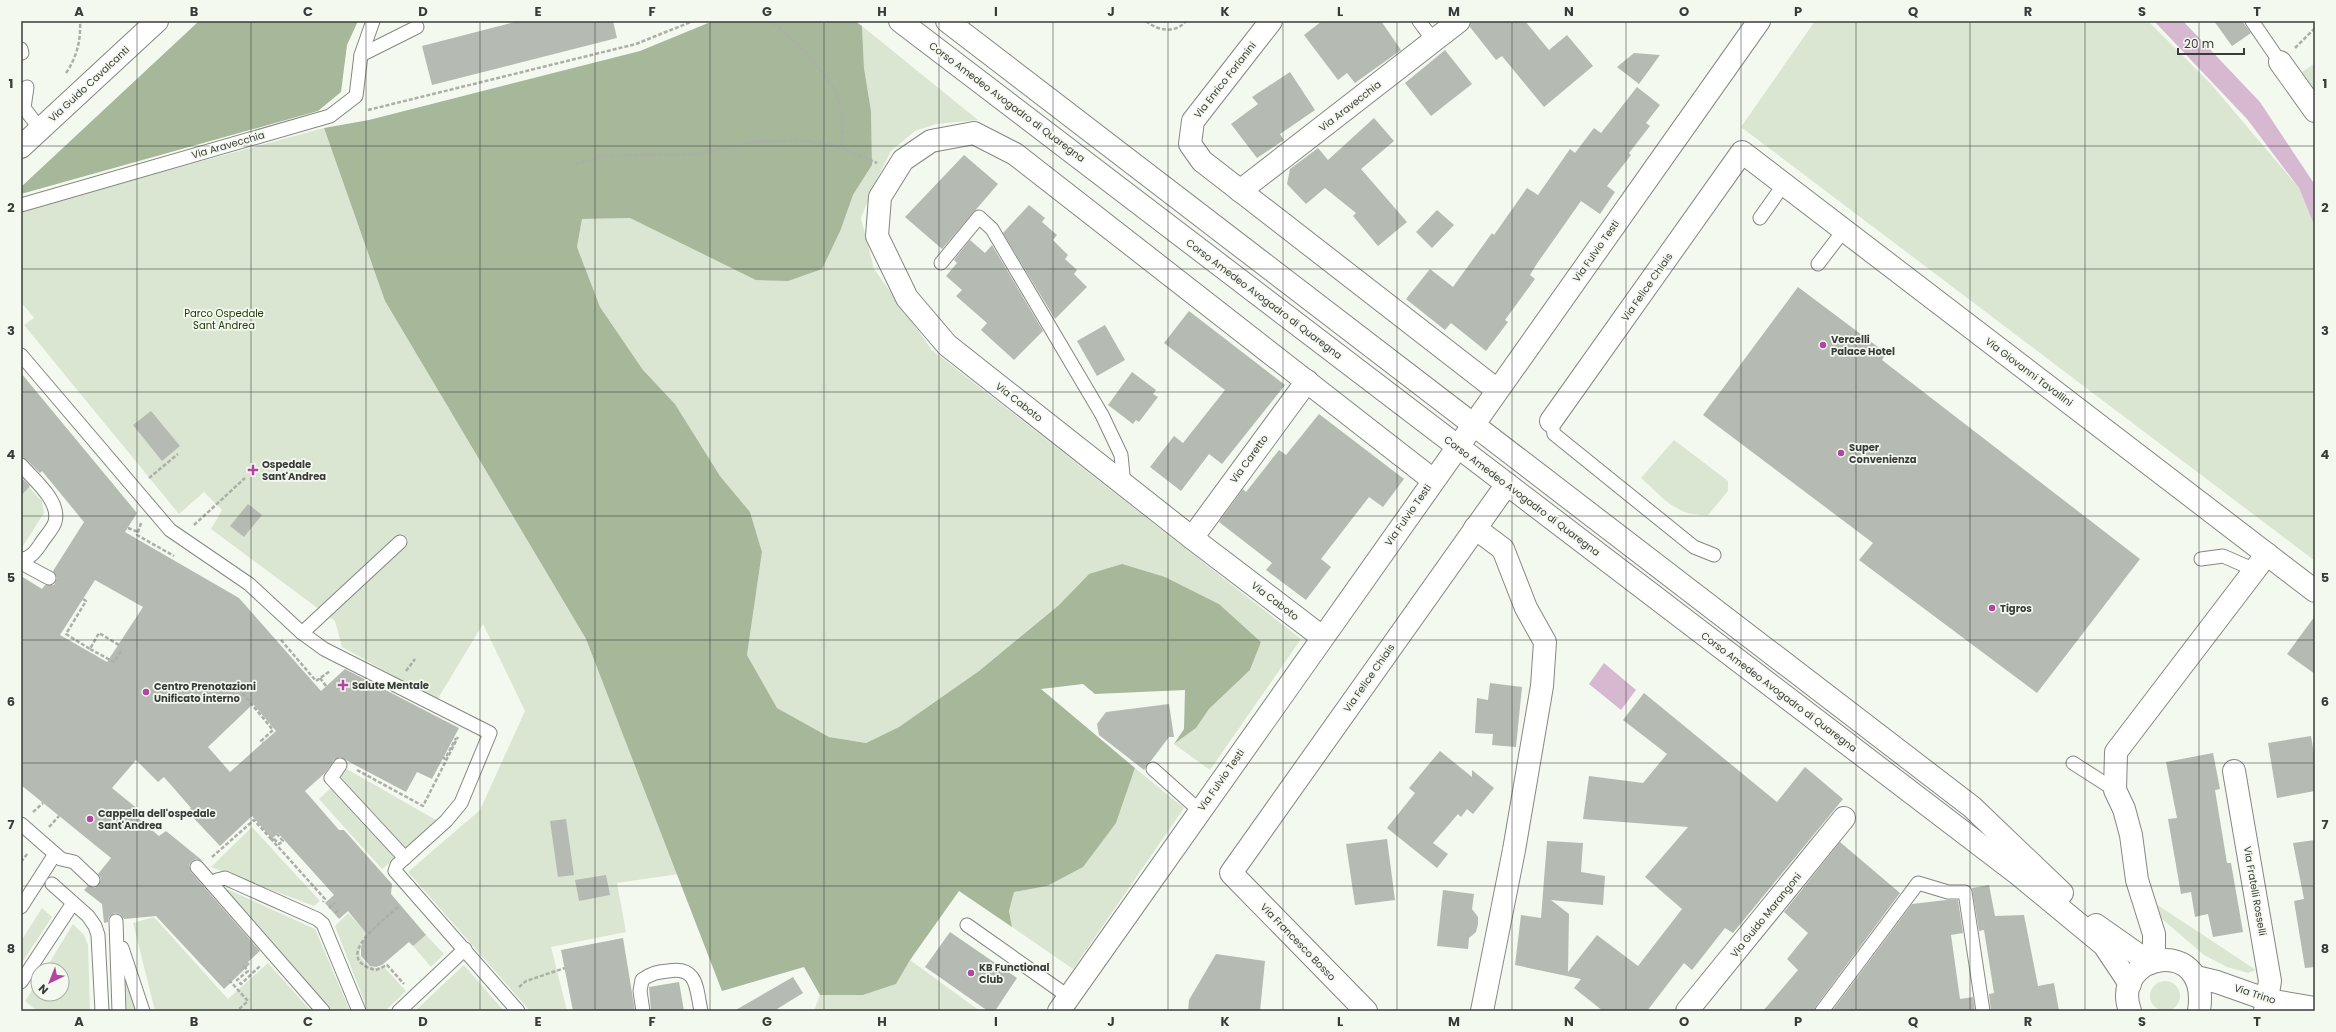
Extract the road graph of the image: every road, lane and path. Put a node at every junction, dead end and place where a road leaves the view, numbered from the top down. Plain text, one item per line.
1 (80, 21) edge
2 (156, 21) edge
3 (373, 21) edge
4 (693, 21) edge
5 (768, 21) edge
6 (900, 21) edge
7 (947, 21) edge
8 (1146, 21) edge
9 (1186, 21) edge
10 (1271, 21) edge
11 (1419, 21) edge
12 (1459, 21) edge
13 (1759, 21) edge
14 (2252, 21) edge
15 (416, 27) dead end
16 (2315, 28) edge
17 (1434, 41) junction
18 (21, 49) edge
19 (22, 53) edge
20 (360, 55) junction
21 (2280, 62) junction
22 (62, 77) dead end
23 (27, 86) dead end
24 (23, 105) edge
25 (2315, 111) edge
26 (330, 116) junction
27 (40, 129) junction
28 (21, 146) edge
29 (841, 148) junction
30 (1742, 152) joint
31 (575, 164) dead end
32 (894, 173) junction
33 (1784, 184) junction
34 (1240, 191) junction
35 (21, 205) edge
36 (1760, 218) dead end
37 (1844, 230) junction
38 (941, 263) dead end
39 (1818, 264) dead end
40 (21, 355) edge
41 (1307, 380) junction
42 (1498, 390) junction
43 (1551, 421) joint
44 (1473, 424) junction
45 (1457, 446) junction
46 (178, 454) dead end
47 (21, 465) edge
48 (245, 478) dead end
49 (1433, 480) junction
50 (1121, 482) junction
51 (1506, 484) junction
52 (135, 490) junction
53 (128, 528) dead end
54 (1475, 528) junction
55 (138, 532) dead end
56 (181, 538) junction
57 (1192, 538) junction
58 (400, 542) dead end
59 (1714, 555) dead end
60 (21, 558) edge
61 (2201, 559) dead end
62 (2261, 562) junction
63 (21, 563) edge
64 (49, 578) dead end
65 (2315, 590) edge
66 (83, 599) dead end
67 (302, 633) junction
68 (1322, 637) junction
69 (280, 639) dead end
70 (119, 645) dead end
71 (90, 649) junction
72 (121, 651) dead end
73 (336, 667) dead end
74 (320, 678) junction
75 (235, 684) dead end
76 (326, 686) dead end
77 (460, 733) dead end
78 (456, 738) dead end
79 (263, 743) dead end
80 (443, 758) dead end
81 (2073, 763) dead end
82 (340, 765) dead end
83 (355, 769) dead end
84 (1153, 769) dead end
85 (2234, 771) dead end
86 (2115, 790) junction
87 (1200, 811) junction
88 (1844, 818) dead end
89 (21, 824) edge
90 (277, 834) dead end
91 (272, 840) junction
92 (55, 854) junction
93 (405, 858) junction
94 (198, 868) joint
95 (1231, 873) joint
96 (93, 880) dead end
97 (52, 884) dead end
98 (212, 884) junction
99 (73, 903) junction
100 (21, 907) edge
101 (398, 907) dead end
102 (323, 908) dead end
103 (116, 921) dead end
104 (967, 925) dead end
105 (118, 935) junction
106 (465, 949) junction
107 (2152, 962) junction
108 (244, 966) dead end
109 (564, 968) dead end
110 (251, 974) dead end
111 (2196, 977) junction
112 (229, 980) dead end
113 (21, 982) edge
114 (415, 996) junction
115 (507, 998) junction
116 (2127, 1001) edge
117 (1064, 1004) edge
118 (2266, 1005) edge
119 (2315, 1008) edge
120 (102, 1011) edge
121 (119, 1011) edge
122 (143, 1011) edge
123 (237, 1011) edge
124 (323, 1011) edge
125 (359, 1011) edge
126 (399, 1011) edge
127 (518, 1011) edge
128 (643, 1011) edge
129 (701, 1011) edge
130 (1366, 1011) edge
131 (1482, 1011) edge
132 (1687, 1011) edge
133 (1822, 1011) edge
134 (1983, 1011) edge
135 (2199, 1011) edge

1 - 22 path
2 - 27 street, Via Guido Cavalcanti
3 - 20 lane, Via Aravecchia
4 - 26 path
5 - 29 path
6 - 45 street, Corso Amedeo Avogadro di Quaregna
7 - 44 street
8 - 9 path
10 - 34 street, Via Enrico Forlanini
11 - 17 lane
12 - 17 street, Via Aravecchia
13 - 42 street, Via Fulvio Testi
14 - 21 lane
15 - 20 lane
16 - 21 path
17 - 34 street, Via Aravecchia
18 - 19 lane
20 - 26 lane, Via Aravecchia
21 - 25 street
23 - 24 lane
24 - 27 lane
26 - 35 lane, Via Aravecchia
27 - 28 street, Via Guido Cavalcanti
29 - 31 path
29 - 32 path
30 - 33 street, Via Giovanni Tavallini
30 - 43 street, Via Felice Chiais
32 - 41 street, Via Caboto
32 - 50 street, Via Caboto
33 - 36 lane
33 - 37 street, Via Giovanni Tavallini
34 - 42 street
37 - 39 lane
37 - 62 street, Via Giovanni Tavallini
38 - 50 lane
40 - 52 lane
41 - 49 street
41 - 57 street, Via Caretto
42 - 44 street, Via Fulvio Testi
43 - 59 lane
44 - 45 street, Via Fulvio Testi
44 - 107 street
45 - 49 street, Via Fulvio Testi
45 - 51 street, Corso Amedeo Avogadro di Quaregna
46 - 52 path
47 - 60 lane
48 - 56 path
49 - 68 street, Via Fulvio Testi
50 - 57 street, Via Caboto
51 - 54 street, Via Felice Chiais
51 - 116 street, Corso Amedeo Avogadro di Quaregna
52 - 56 lane
53 - 55 path
54 - 95 street, Via Felice Chiais
54 - 131 street
56 - 67 lane
57 - 68 street, Via Caboto
58 - 67 lane
61 - 62 lane
62 - 65 street, Via Giovanni Tavallini
62 - 86 street
63 - 64 lane
66 - 71 path
67 - 93 lane
68 - 87 street, Via Fulvio Testi
69 - 74 path
70 - 71 path
71 - 72 path
73 - 74 path
74 - 76 path
75 - 79 path
77 - 83 path
78 - 80 path
81 - 86 lane
82 - 93 lane
84 - 87 lane
85 - 118 street, Via Fratelli Rosselli
86 - 107 street
87 - 117 street, Via Fulvio Testi
88 - 132 street, Via Guido Marangoni
89 - 92 lane
90 - 91 path
91 - 94 path
91 - 102 path
92 - 96 lane
92 - 100 lane
93 - 106 lane
94 - 98 lane
95 - 130 street, Via Francesco Bosso
97 - 99 lane
98 - 124 lane
98 - 125 lane
99 - 113 lane
99 - 120 lane
101 - 114 path
103 - 105 lane
104 - 117 lane
105 - 121 lane
105 - 122 lane
106 - 114 lane
106 - 115 lane
107 - 111 street
107 - 116 street
108 - 110 path
109 - 115 path
111 - 118 street, Via Trino
111 - 135 street
112 - 123 path
114 - 126 lane
115 - 127 lane
118 - 119 street, Via Trino
128 - 129 lane
133 - 134 lane

